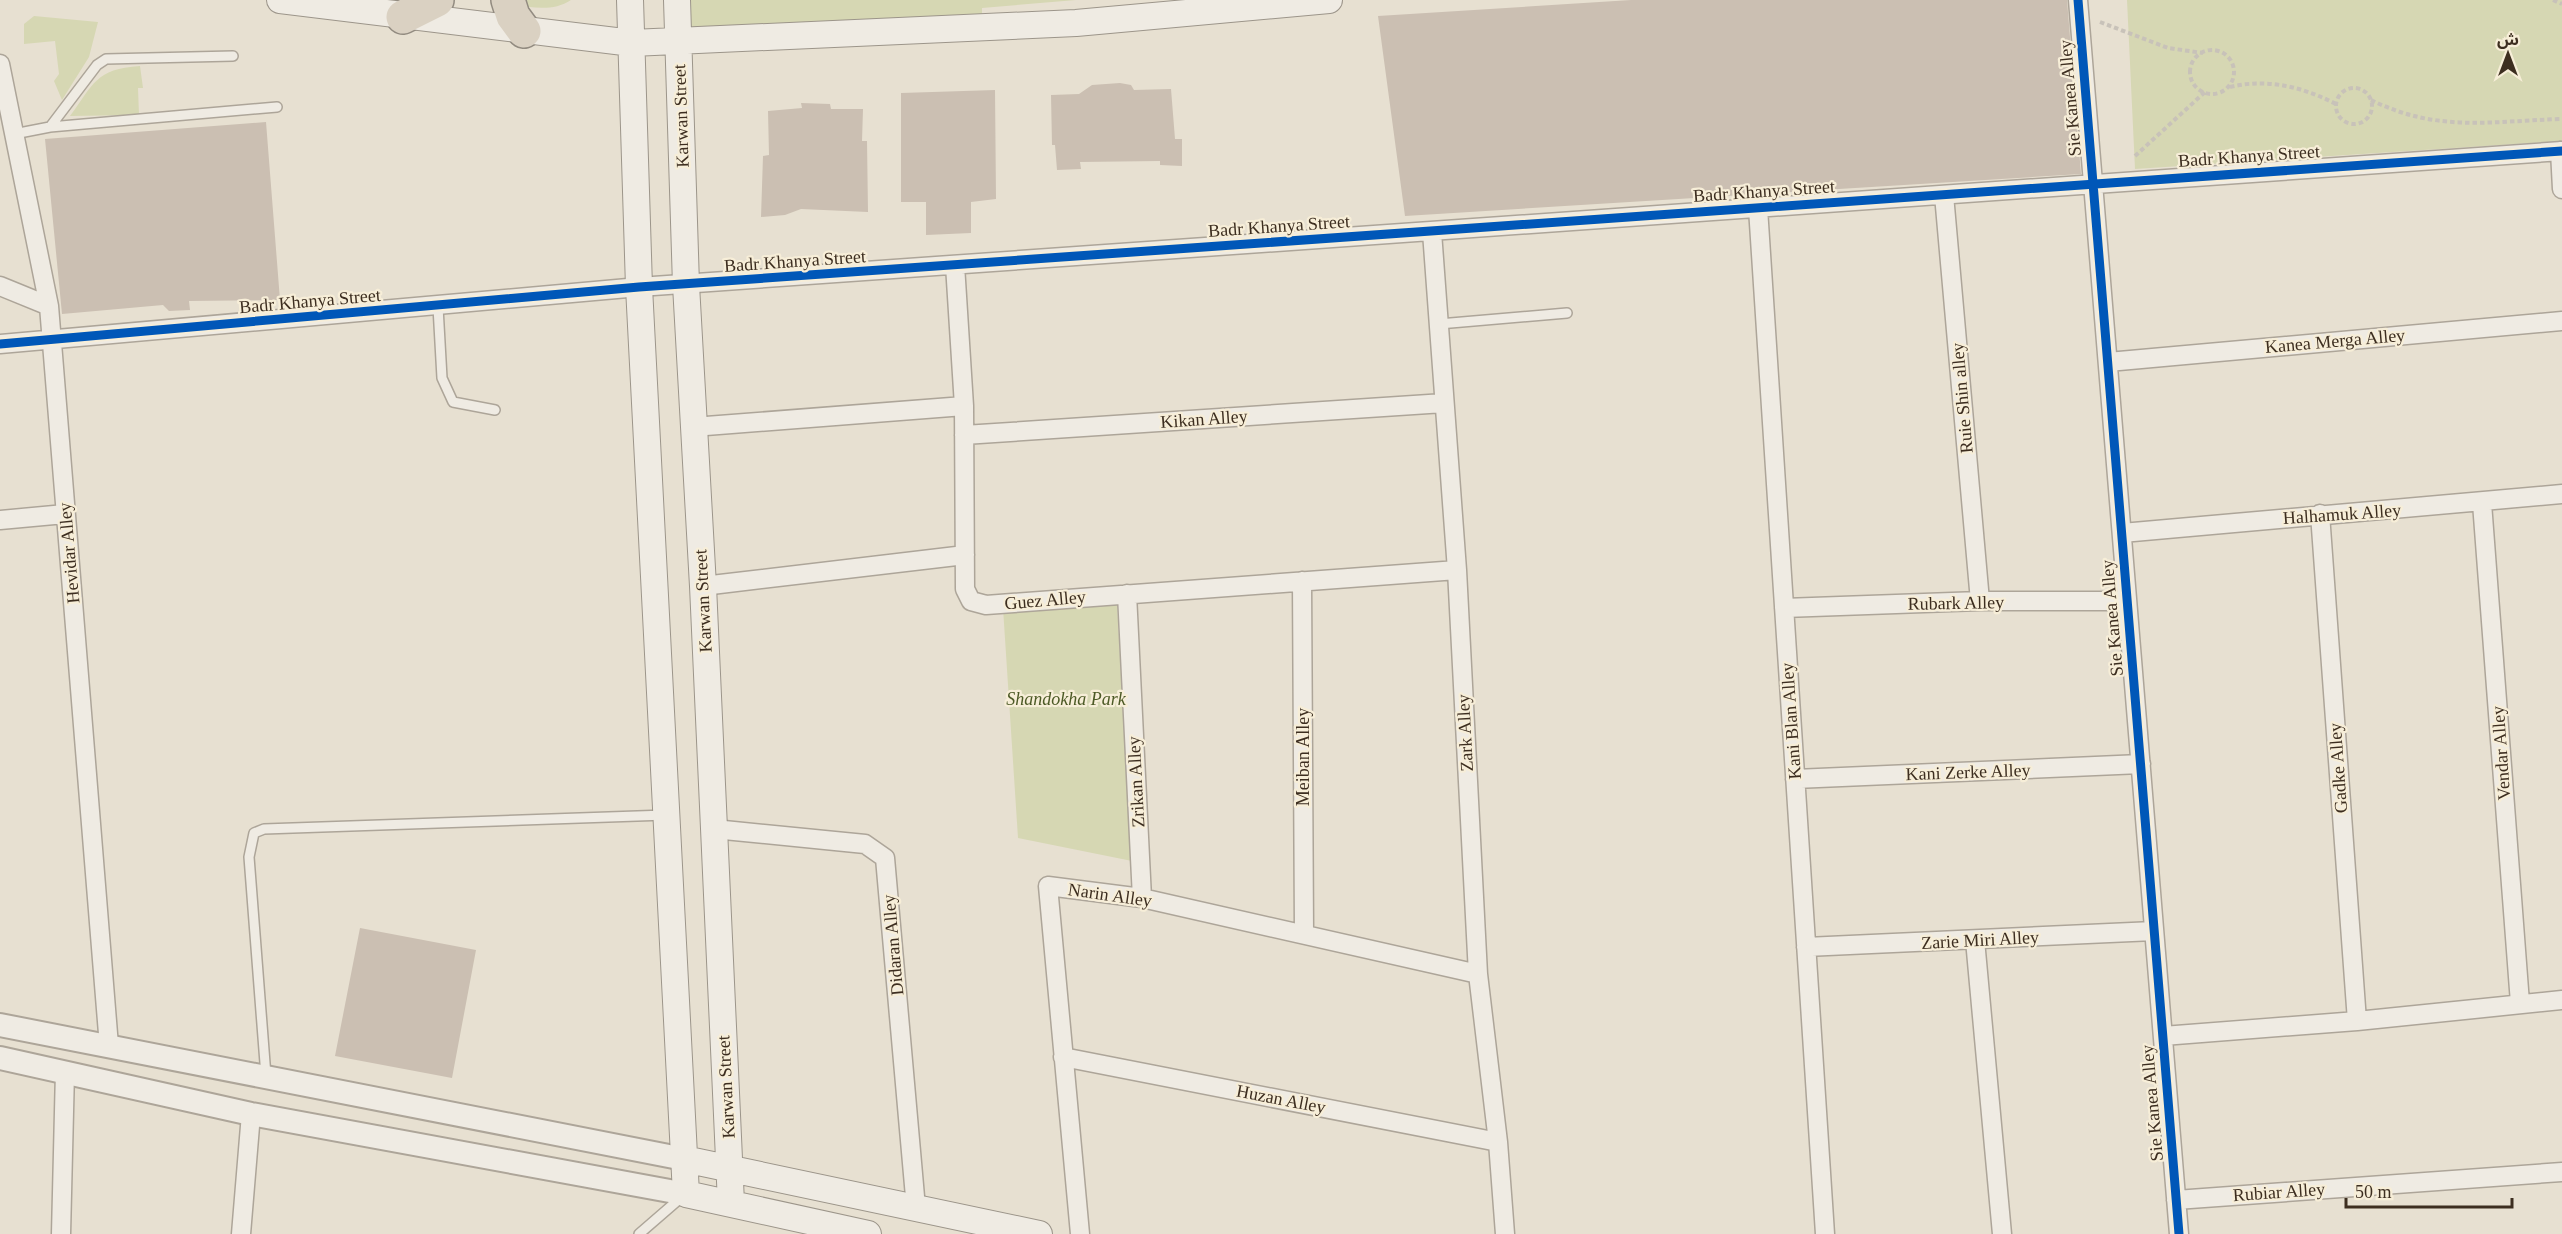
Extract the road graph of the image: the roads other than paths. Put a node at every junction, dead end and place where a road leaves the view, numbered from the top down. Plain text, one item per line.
1 (279, 0) edge
2 (437, 0) edge
3 (508, 0) edge
4 (630, 0) edge
5 (677, 0) edge
6 (1329, 0) edge
7 (2079, 7) edge
8 (403, 17) junction
9 (524, 31) junction
10 (678, 42) junction
11 (632, 44) junction
12 (233, 56) dead end
13 (0, 64) edge
14 (277, 106) dead end
15 (50, 127) junction
16 (14, 134) junction
17 (2561, 151) edge
18 (2093, 184) junction
19 (2562, 189) edge
20 (1944, 195) junction
21 (1758, 208) junction
22 (1432, 232) junction
23 (955, 265) junction
24 (0, 285) edge
25 (686, 285) junction
26 (639, 287) junction
27 (49, 306) junction
28 (438, 307) junction
29 (1567, 313) dead end
30 (2562, 321) edge
31 (1439, 324) junction
32 (51, 339) junction
33 (0, 344) edge
34 (2108, 362) junction
35 (1444, 403) junction
36 (964, 406) junction
37 (495, 410) dead end
38 (693, 427) junction
39 (964, 435) junction
40 (2562, 494) edge
41 (2482, 503) junction
42 (65, 514) junction
43 (2319, 514) junction
44 (0, 520) edge
45 (2122, 533) junction
46 (965, 555) junction
47 (1457, 570) junction
48 (1302, 581) junction
49 (703, 586) junction
50 (1127, 594) junction
51 (1980, 601) junction
52 (2127, 601) junction
53 (1784, 608) junction
54 (2140, 764) junction
55 (1795, 779) junction
56 (666, 815) junction
57 (714, 829) junction
58 (1142, 898) junction
59 (2154, 931) junction
60 (1304, 933) junction
61 (1975, 940) junction
62 (1806, 947) junction
63 (1478, 974) junction
64 (2562, 1000) edge
65 (2520, 1003) junction
66 (2356, 1021) junction
67 (0, 1025) edge
68 (2163, 1036) junction
69 (109, 1046) junction
70 (1063, 1057) junction
71 (0, 1058) edge
72 (64, 1071) junction
73 (266, 1076) junction
74 (251, 1114) junction
75 (1498, 1142) junction
76 (684, 1159) junction
77 (730, 1167) junction
78 (2562, 1172) edge
79 (686, 1194) junction
80 (2176, 1200) junction
81 (731, 1203) junction
82 (916, 1208) junction
83 (61, 1234) edge
84 (241, 1234) edge
85 (639, 1234) edge
86 (868, 1234) edge
87 (1039, 1234) edge
88 (1080, 1234) edge
89 (1505, 1234) edge
90 (1825, 1234) edge
91 (2002, 1234) edge
92 (2179, 1234) edge

1 - 8 main road
2 - 8 highway
3 - 9 highway
4 - 11 main road
5 - 10 main road, Karwan Street
6 - 10 main road
7 - 18 street, Sie Kanea Alley
8 - 9 main road
9 - 11 main road
10 - 11 main road
10 - 25 main road, Karwan Street
11 - 26 main road
12 - 15 lane
13 - 16 street, Hevidar Alley
14 - 15 lane
15 - 16 lane
16 - 27 street, Hevidar Alley
17 - 18 street, Badr Khanya Street
17 - 19 street
18 - 20 street, Badr Khanya Street
18 - 34 street, Sie Kanea Alley
20 - 21 street, Badr Khanya Street
20 - 51 street, Ruie Shin alley
21 - 22 street, Badr Khanya Street
21 - 53 street, Kani Blan Alley
22 - 23 street, Badr Khanya Street
22 - 31 street, Zark Alley
23 - 25 street, Badr Khanya Street
23 - 36 street, Guez Alley
24 - 27 street
25 - 26 street, Badr Khanya Street
25 - 38 main road, Karwan Street
26 - 28 street, Badr Khanya Street
26 - 56 main road
27 - 32 street, Hevidar Alley
28 - 32 street, Badr Khanya Street
28 - 37 lane
29 - 31 lane
30 - 34 street, Kanea Merga Alley
31 - 35 street, Zark Alley
32 - 33 street, Badr Khanya Street
32 - 42 street, Hevidar Alley
34 - 45 street, Sie Kanea Alley
35 - 39 street, Kikan Alley
35 - 47 street, Zark Alley
36 - 38 street
36 - 39 street, Guez Alley
38 - 49 main road, Karwan Street
39 - 46 street, Guez Alley
40 - 41 street, Halhamuk Alley
41 - 43 street, Halhamuk Alley
41 - 65 street, Vendar Alley
42 - 44 street
42 - 69 street, Hevidar Alley
43 - 45 street, Halhamuk Alley
43 - 66 street, Gadke Alley
45 - 52 street, Sie Kanea Alley
46 - 49 street
46 - 50 street, Guez Alley
47 - 48 street, Guez Alley
47 - 63 street, Zark Alley
48 - 50 street, Guez Alley
48 - 60 street, Meiban Alley
49 - 57 main road, Karwan Street
50 - 58 street, Zrikan Alley
51 - 52 street, Rubark Alley
51 - 53 street, Rubark Alley
52 - 54 street, Sie Kanea Alley
53 - 55 street, Kani Blan Alley
54 - 55 street, Kani Zerke Alley
54 - 59 street, Sie Kanea Alley
55 - 62 street, Kani Blan Alley
56 - 73 lane
56 - 76 main road
57 - 77 main road, Karwan Street
57 - 82 street, Didaran Alley
58 - 60 street, Narin Alley
58 - 70 street, Narin Alley
59 - 61 street, Zarie Miri Alley
59 - 68 street, Sie Kanea Alley
60 - 63 street, Narin Alley
61 - 62 street, Zarie Miri Alley
61 - 91 street
62 - 90 street, Kani Blan Alley
63 - 75 street, Zark Alley
64 - 65 street
65 - 66 street
66 - 68 street
67 - 69 street
68 - 80 street, Sie Kanea Alley
69 - 73 street
70 - 75 street, Huzan Alley
70 - 88 street, Narin Alley
71 - 72 street
72 - 74 street
72 - 83 street
73 - 76 street
74 - 79 street
74 - 84 street
75 - 89 street, Zark Alley
76 - 77 main road
76 - 79 main road
77 - 81 main road, Karwan Street
77 - 82 main road
78 - 80 street, Rubiar Alley
79 - 81 main road
79 - 85 lane
80 - 92 street, Sie Kanea Alley
81 - 86 main road
82 - 87 main road

